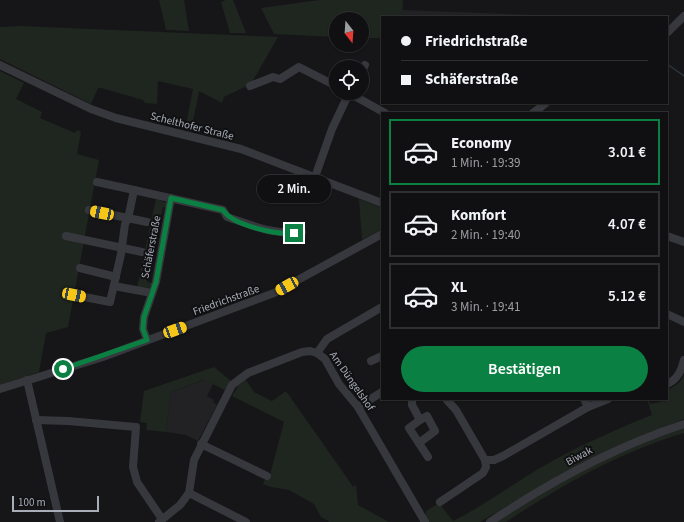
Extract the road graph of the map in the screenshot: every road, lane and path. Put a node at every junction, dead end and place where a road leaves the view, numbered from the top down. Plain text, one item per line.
1 (684, 16) edge
2 (668, 32) edge
3 (0, 65) edge
4 (329, 82) edge
5 (250, 86) dead end
6 (346, 100) edge
7 (362, 100) edge
8 (545, 104) edge
9 (384, 112) edge
10 (534, 112) edge
11 (315, 177) junction
12 (97, 182) dead end
13 (134, 190) junction
14 (171, 198) junction
15 (381, 203) edge
16 (89, 210) dead end
17 (128, 218) junction
18 (147, 222) dead end
19 (302, 232) dead end
20 (381, 235) edge
21 (66, 236) dead end
22 (668, 236) edge
23 (684, 242) edge
24 (121, 248) junction
25 (142, 252) dead end
26 (80, 268) dead end
27 (116, 277) junction
28 (114, 286) junction
29 (152, 293) junction
30 (74, 295) dead end
31 (381, 308) edge
32 (668, 314) edge
33 (684, 322) edge
34 (147, 340) junction
35 (317, 353) junction
36 (381, 356) edge
37 (684, 360) edge
38 (371, 361) dead end
39 (27, 380) junction
40 (668, 384) edge
41 (0, 389) edge
42 (381, 393) edge
43 (412, 400) edge
44 (449, 400) edge
45 (584, 400) edge
46 (606, 400) edge
47 (358, 407) junction
48 (588, 407) junction
49 (36, 420) junction
50 (420, 420) junction
51 (684, 424) edge
52 (419, 443) junction
53 (201, 444) junction
54 (428, 457) dead end
55 (485, 460) junction
56 (267, 476) dead end
57 (189, 493) junction
58 (440, 502) dead end
59 (160, 521) edge
60 (60, 522) edge
61 (246, 522) edge
62 (425, 522) edge
63 (490, 522) edge

1 - 2 street
3 - 11 street, Schelthofer Straße
4 - 5 street
6 - 11 street
7 - 9 street
8 - 10 street
11 - 15 street, Schelthofer Straße
12 - 13 street
13 - 14 street
13 - 17 street
14 - 19 street
14 - 29 street, Schäferstraße
16 - 17 street
17 - 18 street
17 - 24 street
20 - 34 street, Friedrichstraße
21 - 24 street
22 - 23 street
24 - 25 street
24 - 27 street
26 - 27 street
27 - 28 street
28 - 29 street
28 - 30 street
29 - 34 street, Schäferstraße
31 - 35 street
32 - 33 street
34 - 39 street, Friedrichstraße
35 - 47 street, Am Düngelshof
35 - 53 street, Am Düngelshof
36 - 38 street
37 - 40 street
39 - 41 street, Friedrichstraße
39 - 49 street
42 - 47 street
43 - 50 street
44 - 55 street
45 - 48 street
46 - 48 street
47 - 62 street, Am Düngelshof
48 - 55 street
49 - 59 street
49 - 60 street
50 - 52 street
50 - 52 street
51 - 63 street, Biwak
52 - 54 street
53 - 56 street
53 - 57 street, Am Düngelshof
55 - 58 street
57 - 59 street
57 - 61 street

